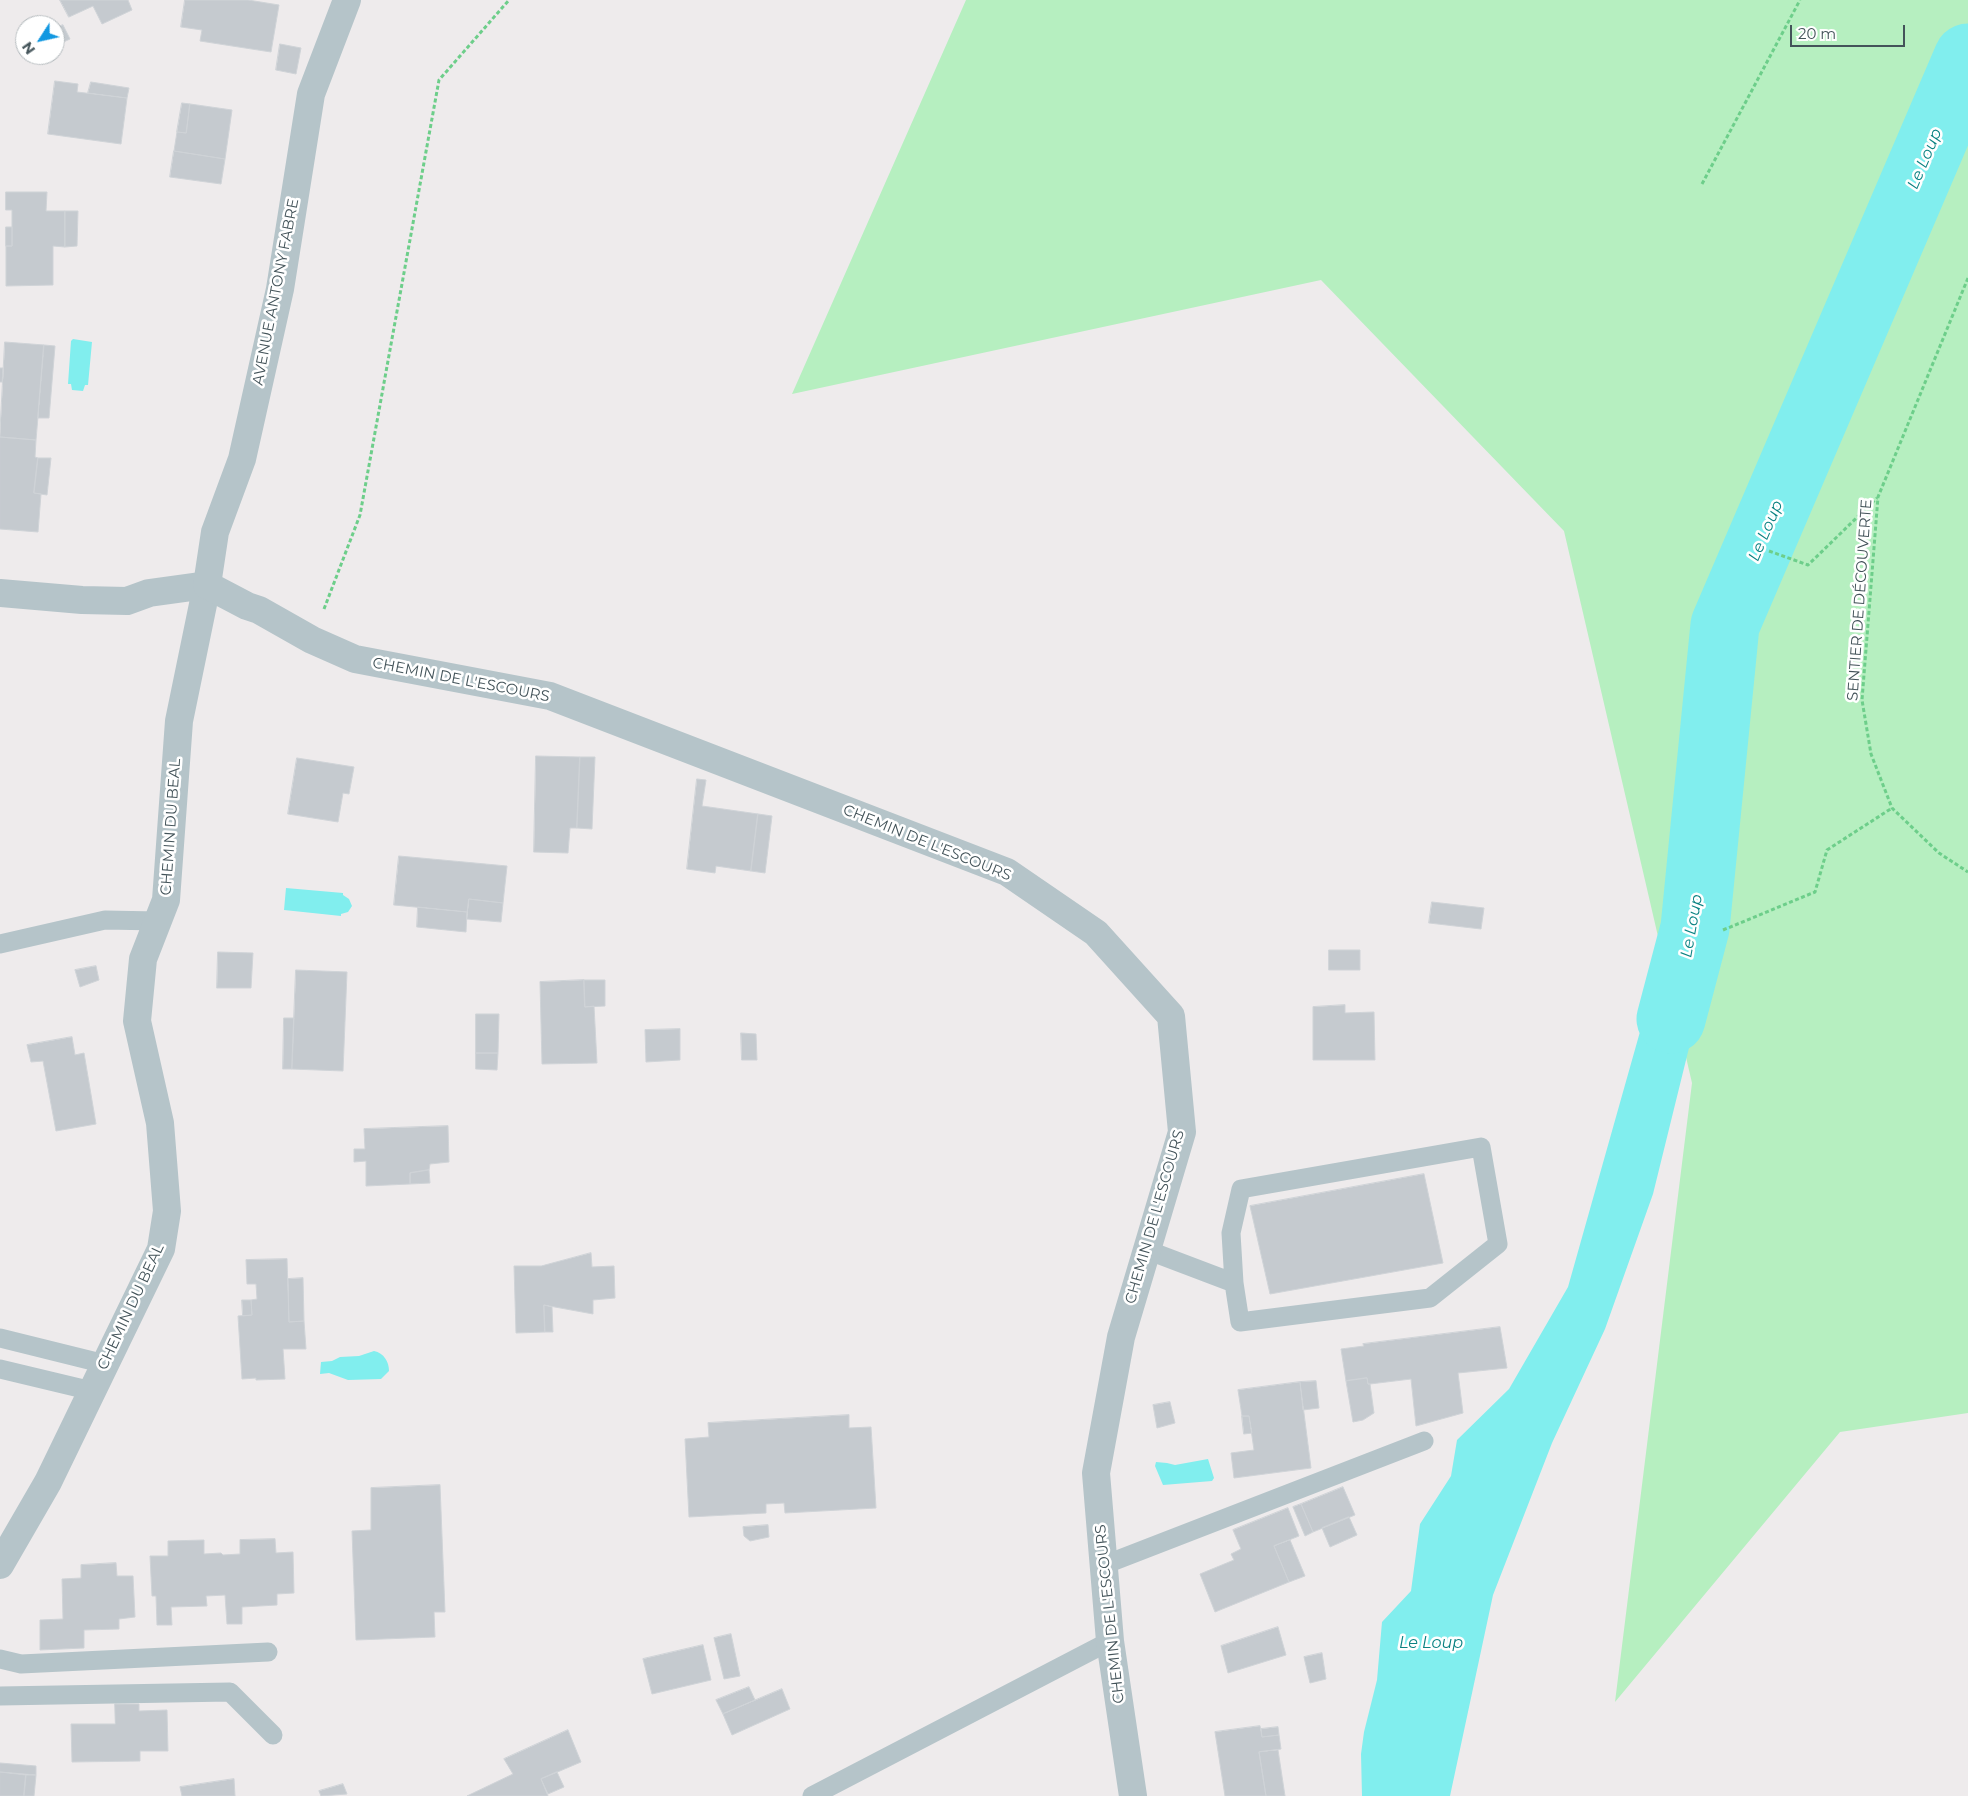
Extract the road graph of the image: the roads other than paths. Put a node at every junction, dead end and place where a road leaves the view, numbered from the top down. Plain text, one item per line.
1 (347, 0) edge
2 (207, 586) junction
3 (0, 592) edge
4 (158, 922) junction
5 (0, 944) edge
6 (1147, 1250) junction
7 (1234, 1283) junction
8 (0, 1338) edge
9 (105, 1364) junction
10 (0, 1370) edge
11 (92, 1391) junction
12 (1424, 1442) dead end
13 (0, 1565) edge
14 (1104, 1566) junction
15 (1110, 1641) junction
16 (268, 1652) dead end
17 (0, 1659) edge
18 (0, 1696) edge
19 (273, 1735) dead end
20 (812, 1796) edge
21 (1133, 1796) edge

1 - 2 street, AVENUE ANTONY FABRE
2 - 3 street
2 - 4 street, CHEMIN DU BEAL
2 - 6 street, CHEMIN DE L'ESCOURS
4 - 5 lane
4 - 9 street, CHEMIN DU BEAL
6 - 7 lane
6 - 14 street, CHEMIN DE L'ESCOURS
7 - 7 lane
8 - 9 lane
9 - 11 street, CHEMIN DU BEAL
10 - 11 lane
11 - 13 street, CHEMIN DU BEAL
12 - 14 lane
14 - 15 street, CHEMIN DE L'ESCOURS
15 - 20 lane
15 - 21 street, CHEMIN DE L'ESCOURS
16 - 17 lane
18 - 19 lane

